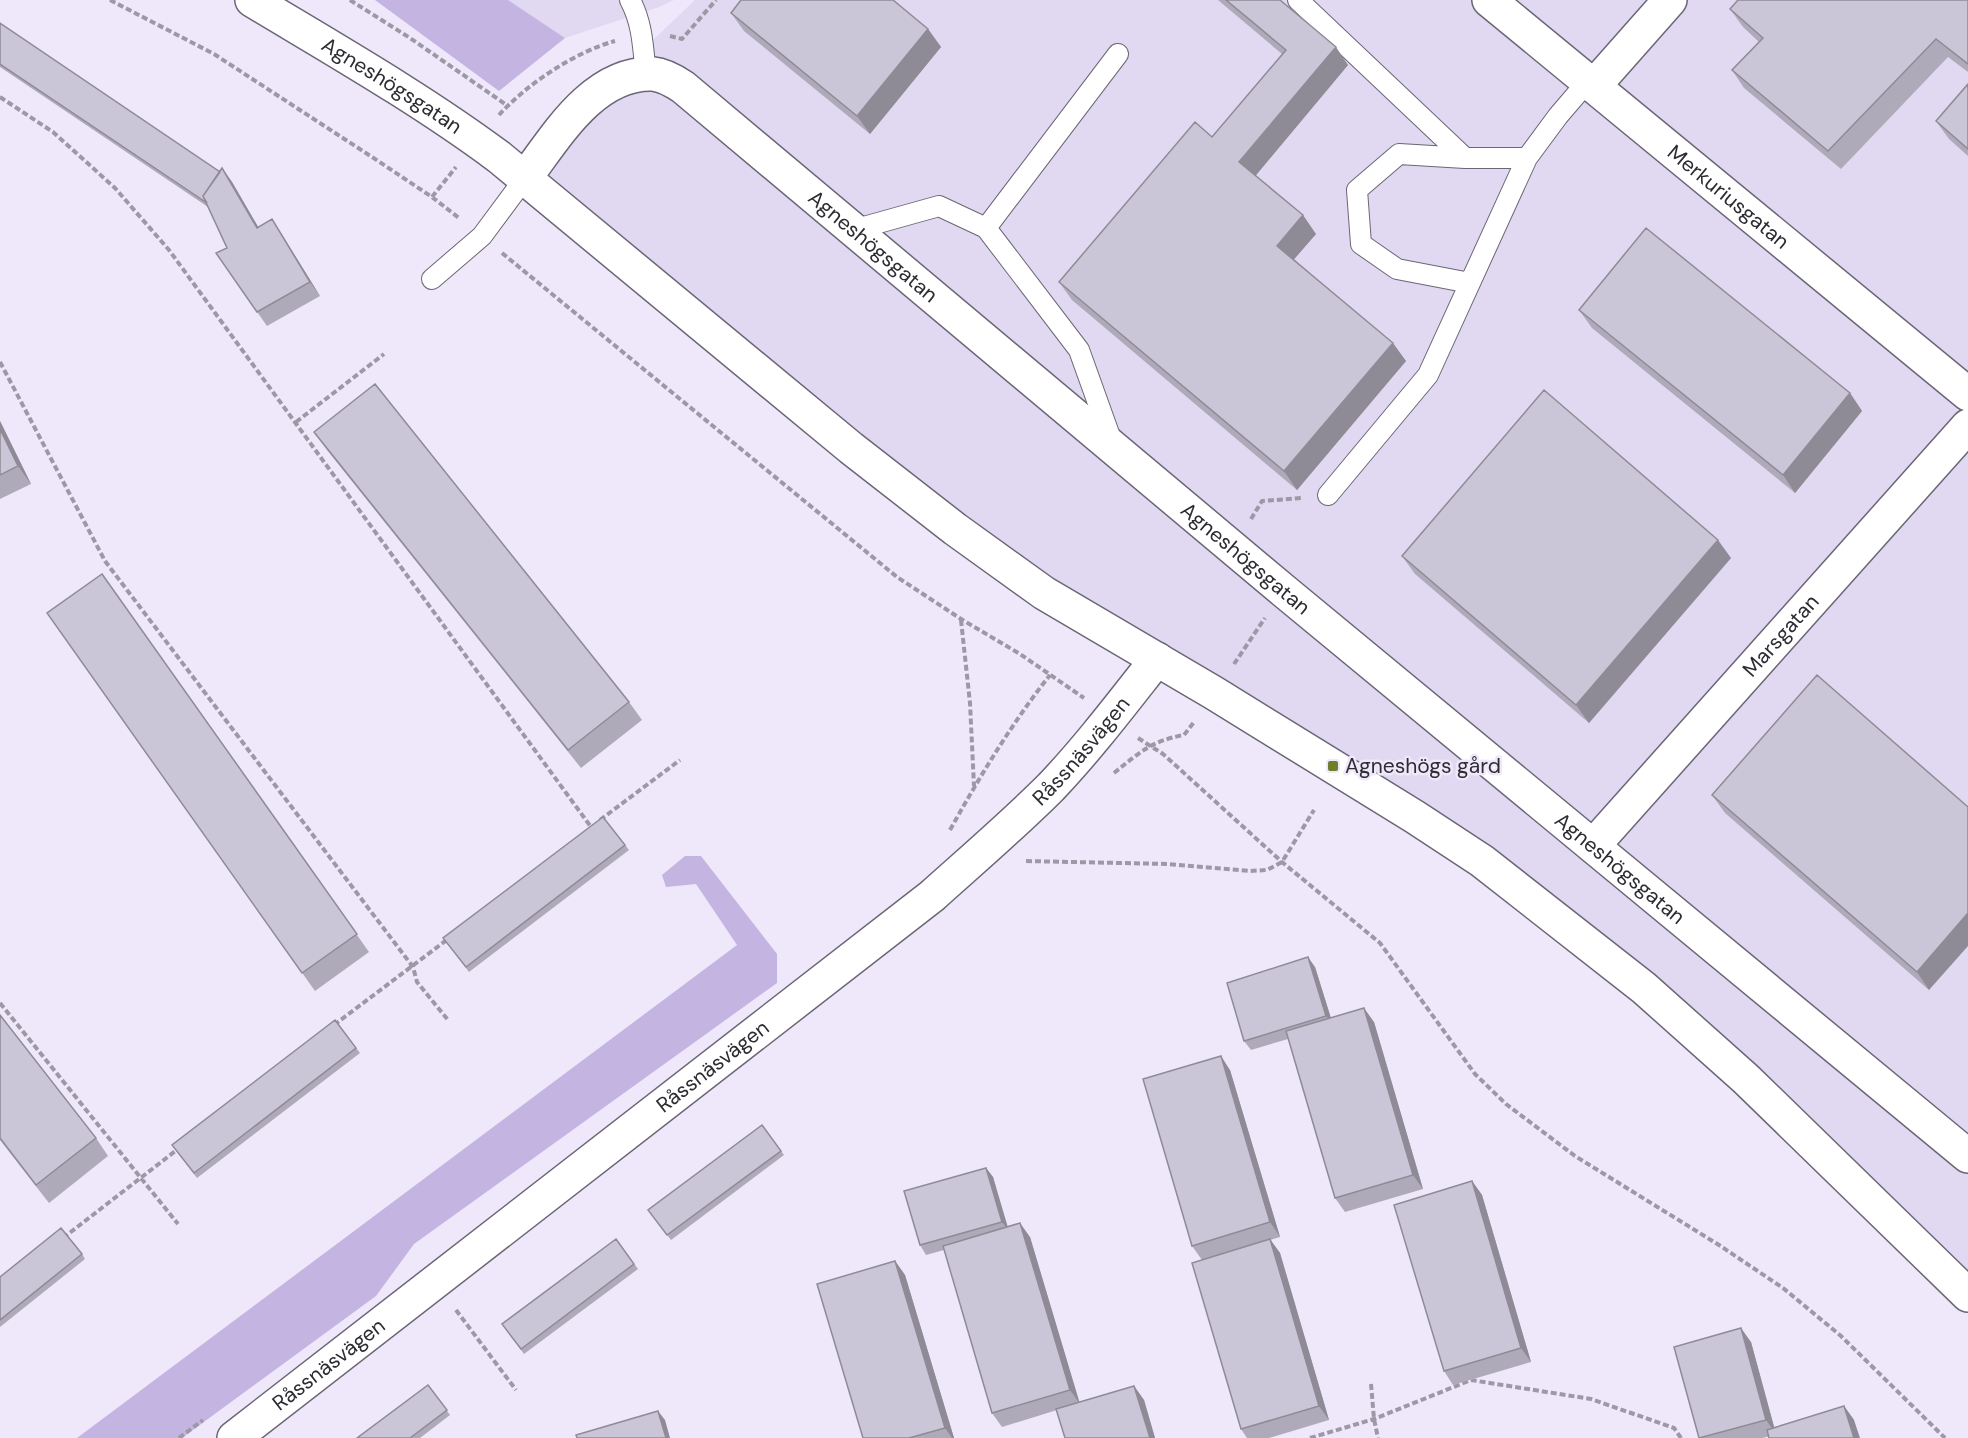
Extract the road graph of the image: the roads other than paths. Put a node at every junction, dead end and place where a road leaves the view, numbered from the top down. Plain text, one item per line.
1 (252, 0) edge
2 (631, 0) edge
3 (1298, 0) edge
4 (1490, 0) edge
5 (1670, 0) edge
6 (1118, 54) dead end
7 (646, 76) junction
8 (1591, 84) junction
9 (1465, 158) junction
10 (1527, 158) junction
11 (525, 178) junction
12 (986, 228) junction
13 (853, 230) junction
14 (432, 279) dead end
15 (1470, 283) junction
16 (1968, 394) edge
17 (1968, 426) edge
18 (1114, 448) junction
19 (1329, 495) road end
20 (1157, 659) junction
21 (1593, 846) junction
22 (1968, 1156) edge
23 (1968, 1295) edge
24 (234, 1438) edge

1 - 11 street, Agneshögsgatan
2 - 7 lane
3 - 9 lane
4 - 8 street, Merkuriusgatan
5 - 8 street
6 - 12 lane
7 - 11 street, Agneshögsgatan
7 - 13 street, Agneshögsgatan
8 - 10 lane
8 - 16 street, Merkuriusgatan
9 - 10 lane
9 - 15 lane
10 - 15 lane
11 - 14 lane
11 - 20 street, Agneshögsgatan
12 - 13 lane
12 - 18 lane
13 - 18 street, Agneshögsgatan
15 - 19 lane
17 - 21 street, Marsgatan
18 - 21 street, Agneshögsgatan
20 - 23 street, Agneshögsgatan
20 - 24 street, Råssnäsvägen
21 - 22 street, Agneshögsgatan

